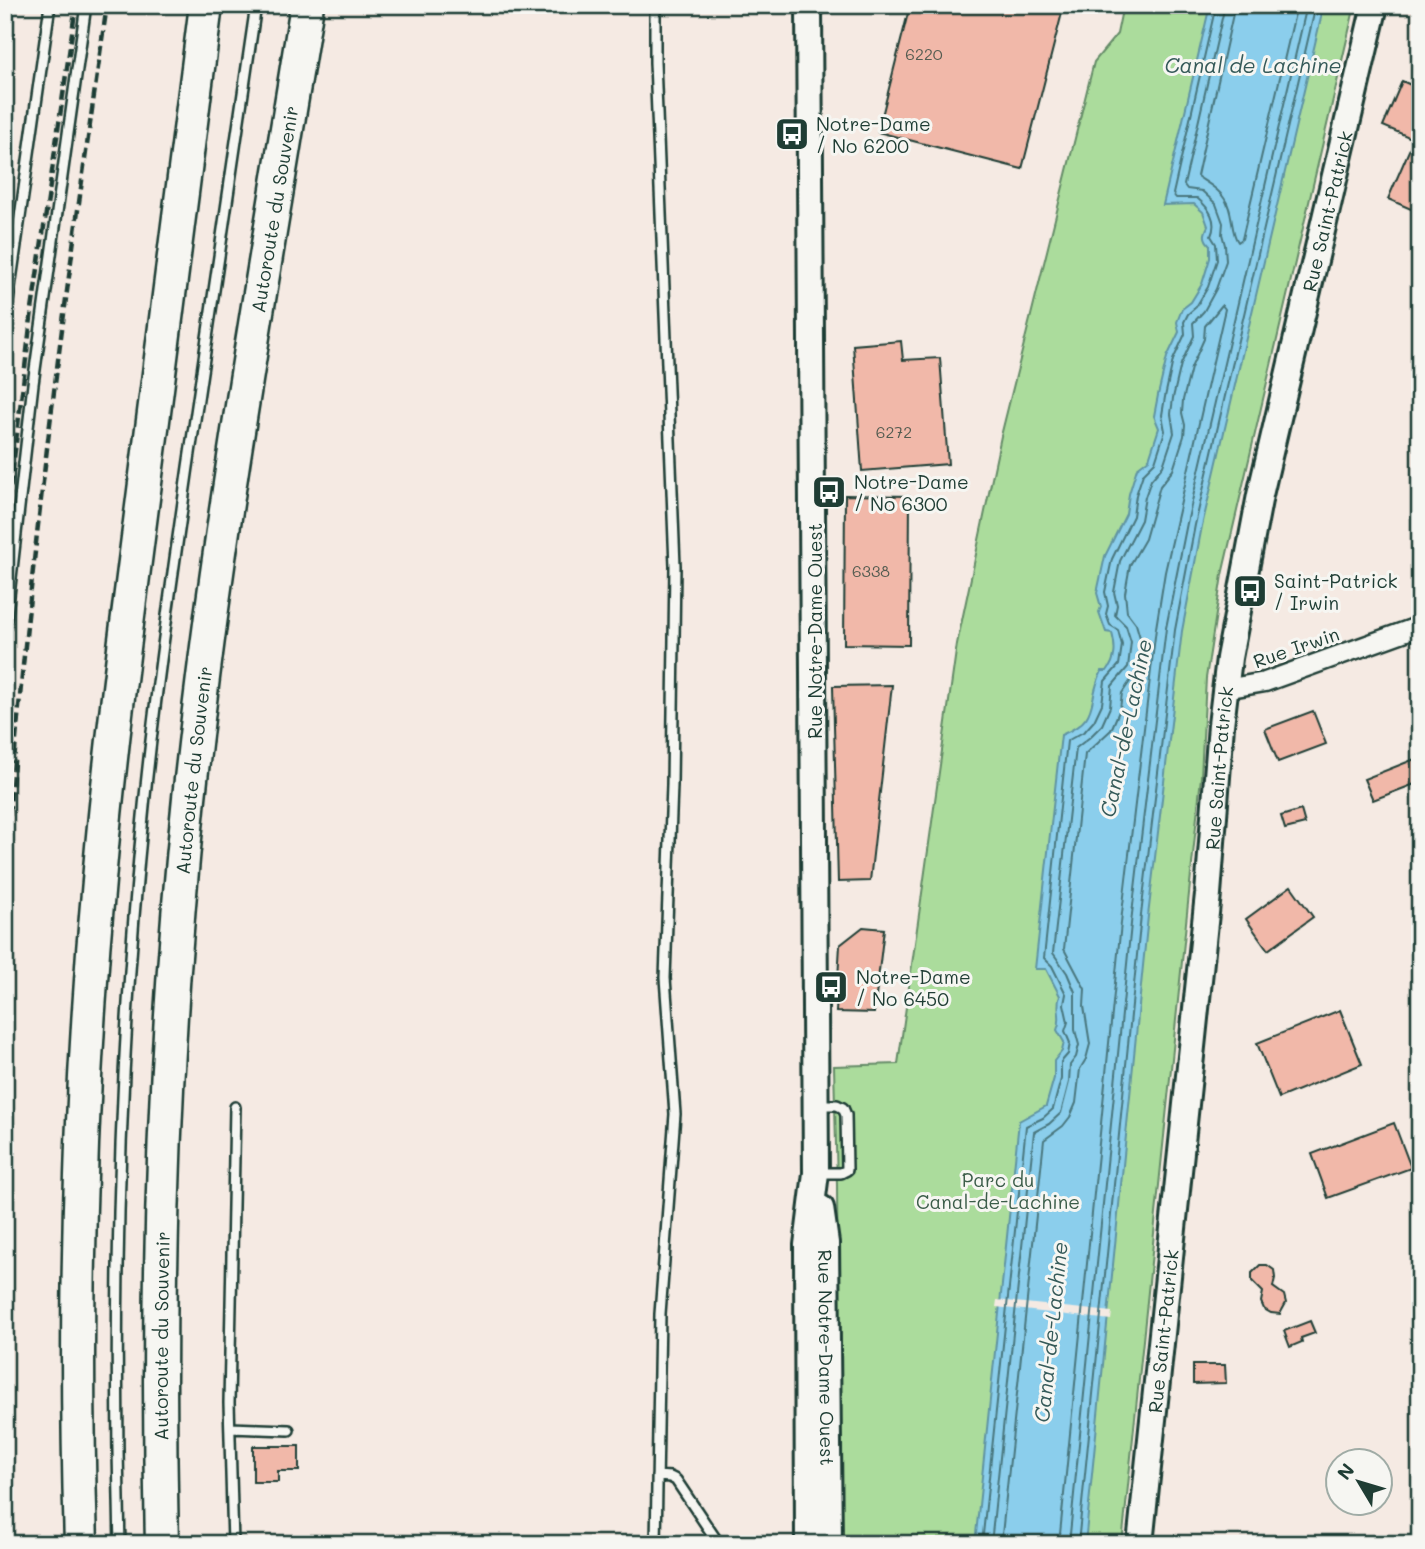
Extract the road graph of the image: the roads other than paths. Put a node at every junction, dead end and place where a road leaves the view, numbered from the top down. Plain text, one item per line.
1 (50, 5) edge
2 (86, 5) edge
3 (206, 5) edge
4 (256, 5) edge
5 (307, 5) edge
6 (655, 5) edge
7 (809, 5) edge
8 (1375, 5) edge
9 (5, 323) edge
10 (1420, 626) edge
11 (5, 631) edge
12 (1225, 689) junction
13 (235, 1107) dead end
14 (816, 1173) junction
15 (230, 1428) junction
16 (289, 1430) dead end
17 (657, 1476) junction
18 (81, 1544) edge
19 (120, 1544) edge
20 (162, 1544) edge
21 (233, 1544) edge
22 (656, 1544) edge
23 (719, 1544) edge
24 (808, 1544) edge
25 (829, 1544) edge
26 (1140, 1544) edge

1 - 9 lane
2 - 11 lane
3 - 18 highway
4 - 19 lane
5 - 20 highway, Autoroute du Souvenir
6 - 17 lane
7 - 14 main road, Rue Notre-Dame Ouest
8 - 12 main road, Rue Saint-Patrick
10 - 12 street, Rue Irwin
12 - 26 main road, Rue Saint-Patrick
13 - 15 lane
14 - 24 main road, Rue Notre-Dame Ouest
14 - 25 main road, Rue Notre-Dame Ouest
15 - 16 lane
15 - 21 lane
17 - 22 lane
17 - 23 lane

